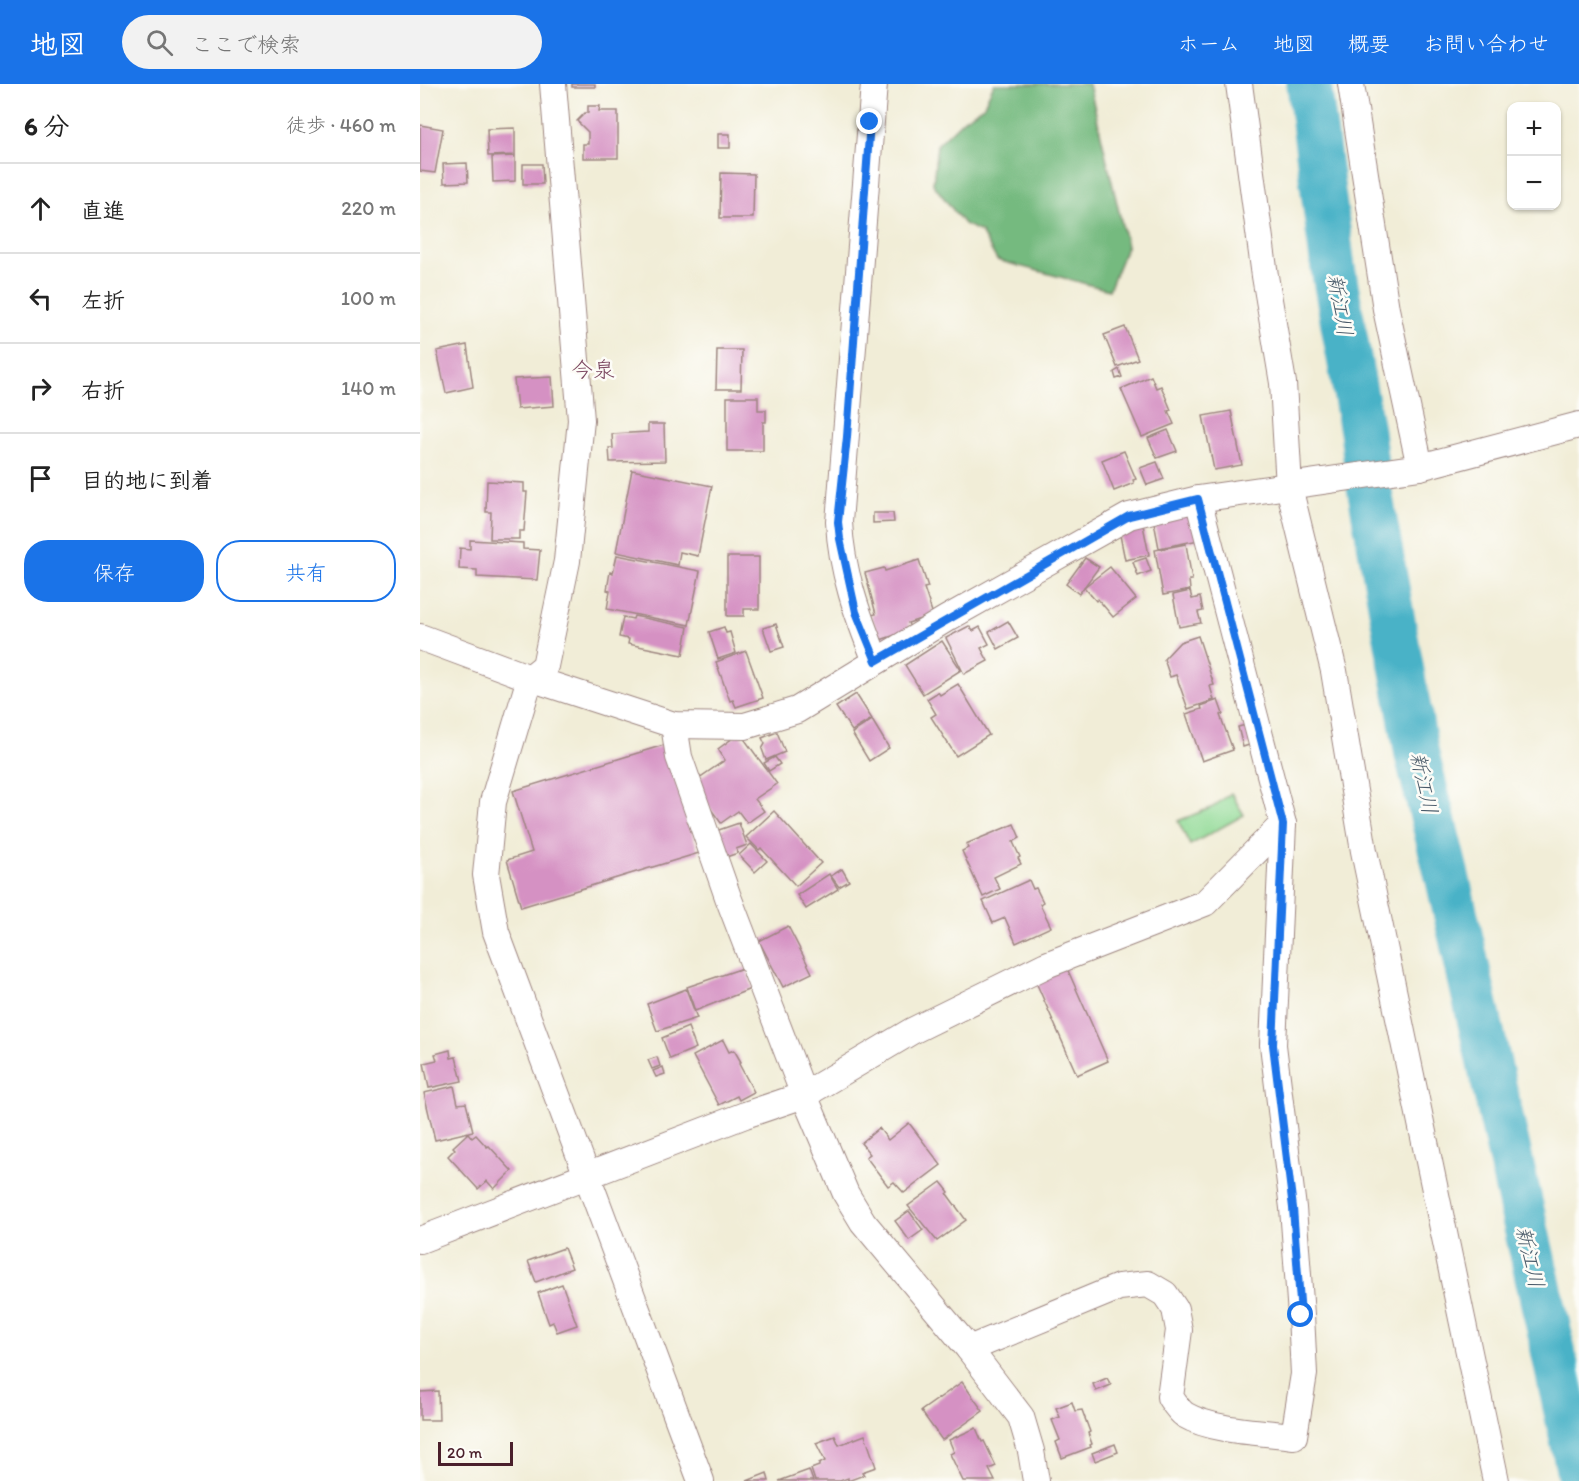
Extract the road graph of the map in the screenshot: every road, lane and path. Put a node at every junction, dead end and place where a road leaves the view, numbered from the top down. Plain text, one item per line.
1 (553, 84) edge
2 (874, 84) edge
3 (1239, 84) edge
4 (1351, 84) edge
5 (1579, 425) edge
6 (1413, 468) junction
7 (1293, 486) junction
8 (1198, 499) junction
9 (420, 638) edge
10 (876, 661) junction
11 (530, 678) junction
12 (674, 725) junction
13 (1283, 824) junction
14 (804, 1095) junction
15 (588, 1176) junction
16 (420, 1240) edge
17 (969, 1349) junction
18 (701, 1481) edge
19 (1036, 1481) edge
20 (1496, 1481) edge

1 - 11 street
2 - 10 street
3 - 7 street
4 - 6 street
5 - 6 street
6 - 7 street
7 - 8 street
7 - 20 street
8 - 10 street
8 - 13 street
9 - 11 street
10 - 12 street
11 - 12 street
11 - 15 street
12 - 14 street
13 - 14 street
13 - 17 street
14 - 15 street
14 - 17 street
15 - 16 street
15 - 18 street
17 - 19 street

